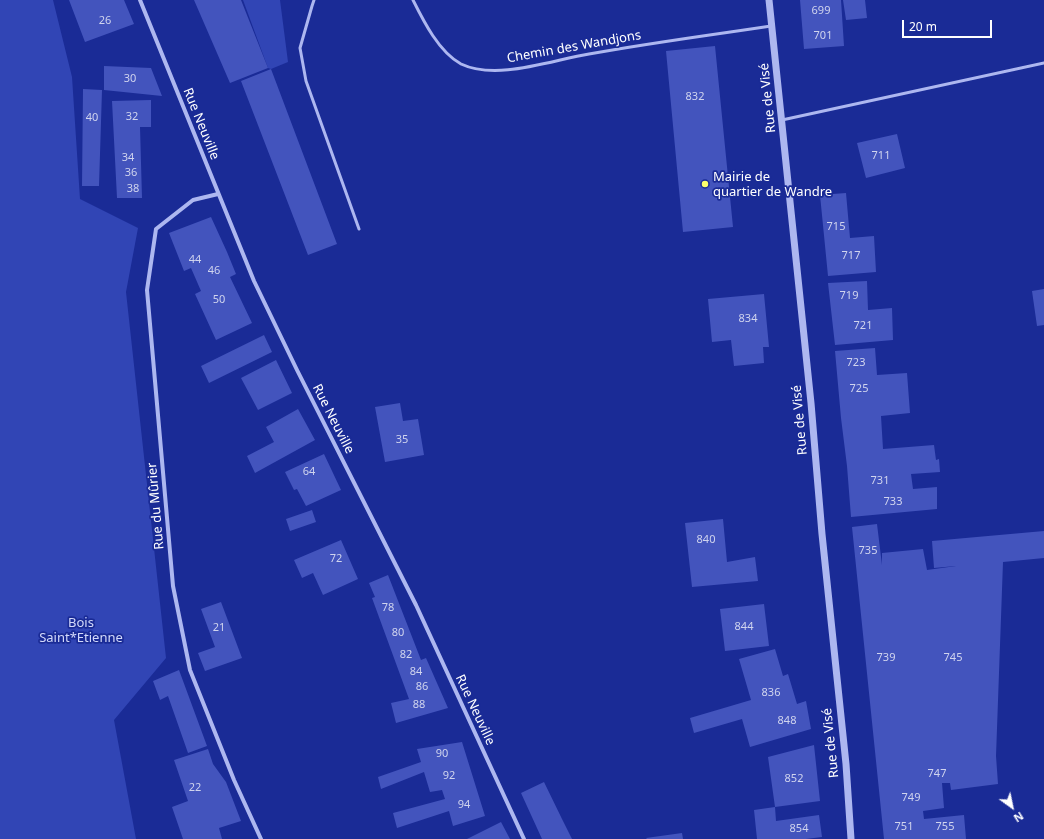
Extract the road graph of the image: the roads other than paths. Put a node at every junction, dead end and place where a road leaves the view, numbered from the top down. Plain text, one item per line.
1 (140, 0) edge
2 (314, 0) edge
3 (413, 0) edge
4 (769, 0) edge
5 (772, 26) junction
6 (1044, 63) edge
7 (782, 120) junction
8 (218, 194) junction
9 (359, 229) dead end
10 (261, 839) edge
11 (524, 839) edge
12 (852, 839) edge

1 - 8 street, Rue Neuville
2 - 9 lane
3 - 5 lane, Chemin des Wandjons
4 - 5 street, Rue de Visé
5 - 7 street, Rue de Visé
6 - 7 lane
7 - 12 street, Rue de Visé
8 - 10 street, Rue du Mûrier
8 - 11 street, Rue Neuville

